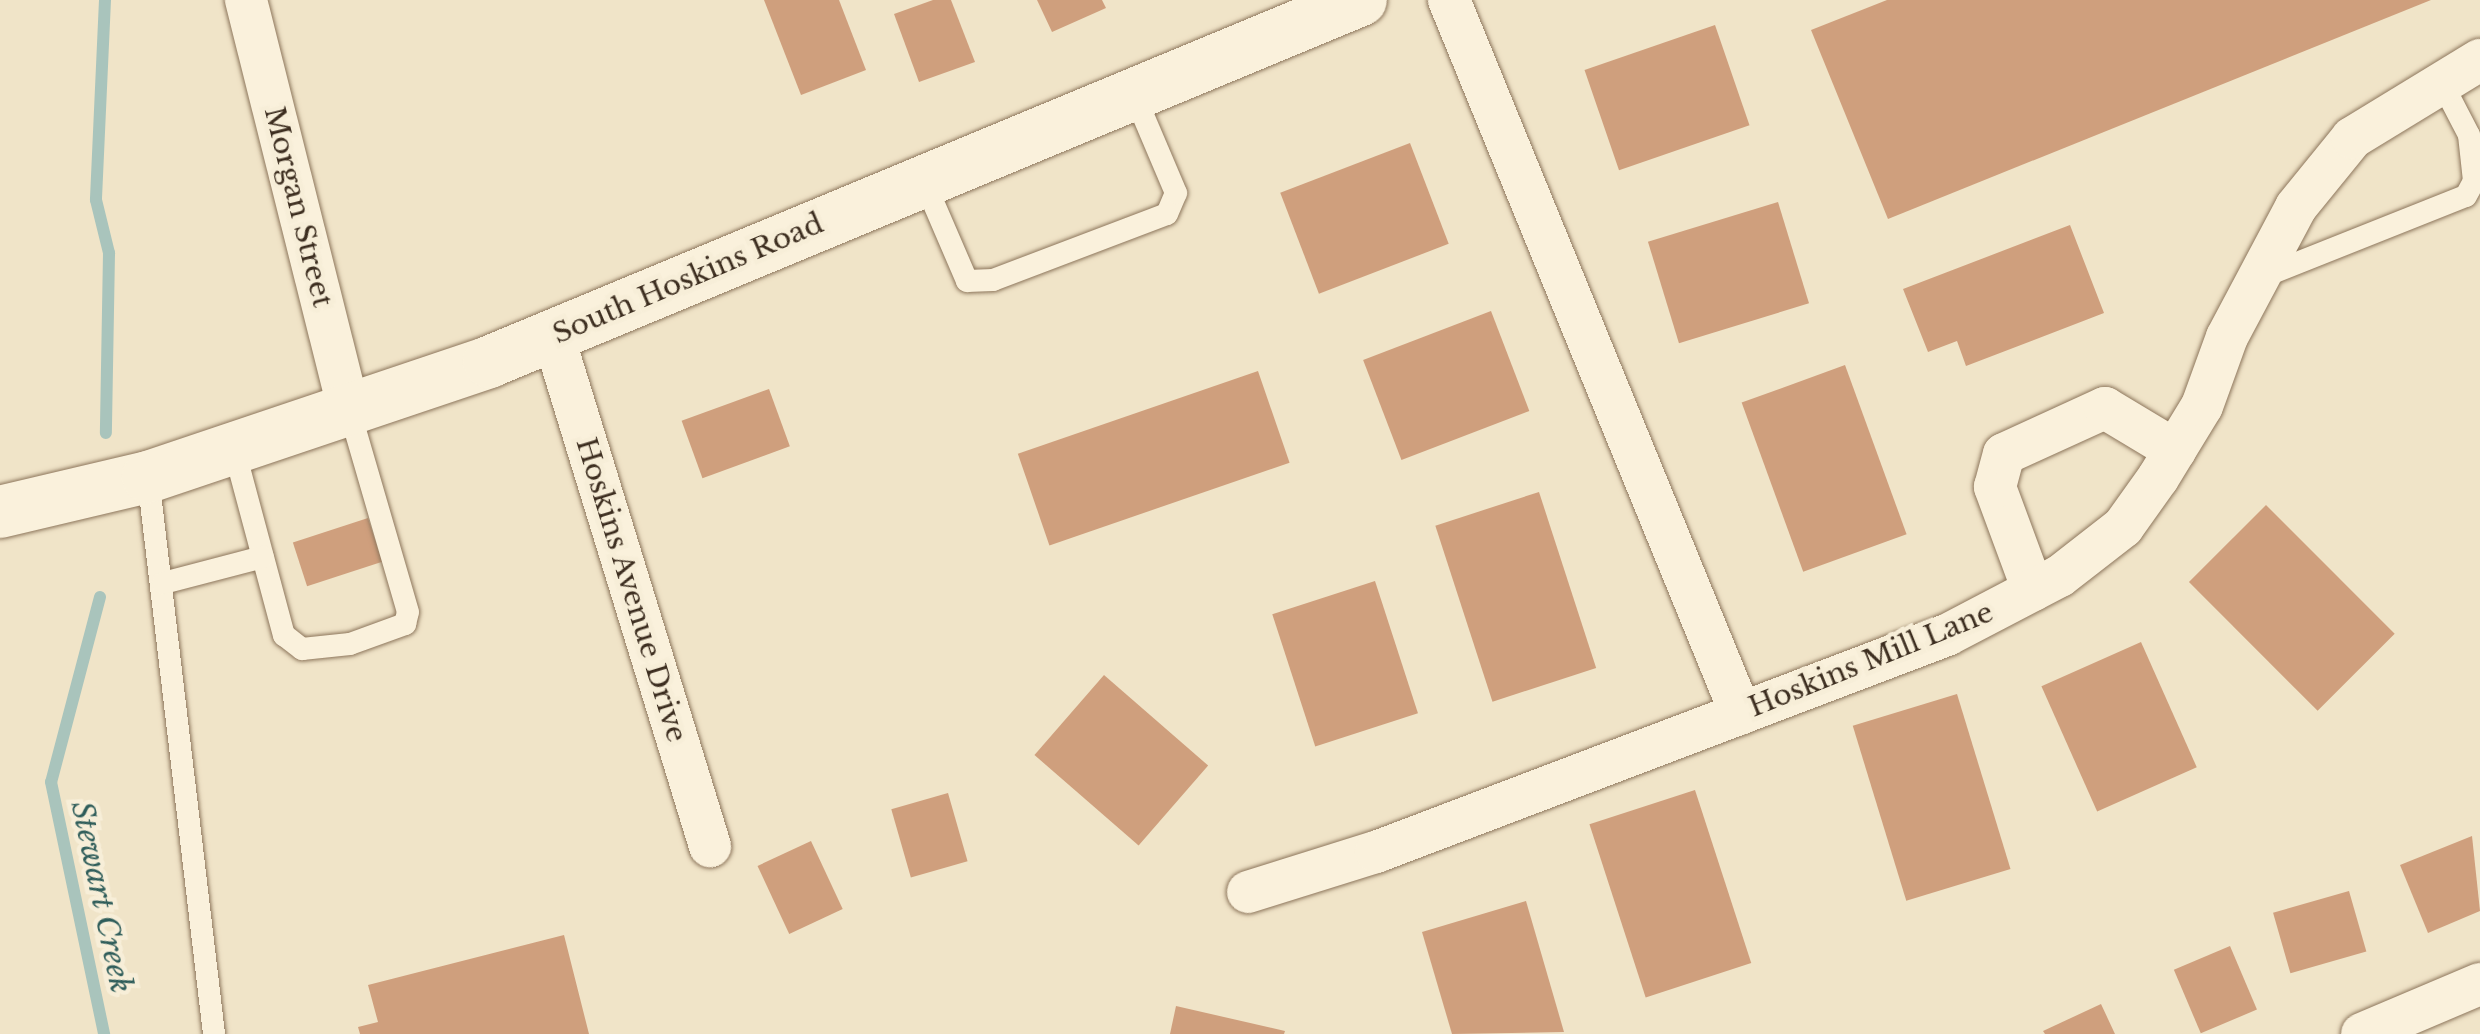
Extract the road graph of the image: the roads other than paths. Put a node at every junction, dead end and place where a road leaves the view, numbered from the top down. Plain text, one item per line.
1 (246, 0) edge
2 (1361, 0) edge
3 (1449, 0) edge
4 (2480, 60) edge
5 (2440, 79) junction
6 (1134, 94) junction
7 (924, 181) junction
8 (2258, 278) junction
9 (553, 335) junction
10 (350, 413) junction
11 (234, 449) junction
12 (2176, 450) junction
13 (148, 477) junction
14 (0, 512) edge
15 (263, 557) junction
16 (162, 583) junction
17 (2032, 590) junction
18 (1741, 714) junction
19 (710, 846) dead end
20 (1248, 892) dead end
21 (2480, 984) edge
22 (214, 1034) edge
23 (2362, 1034) edge

1 - 10 street, Morgan Street
2 - 6 street, South Hoskins Road
3 - 18 street
4 - 5 street, Hoskins Mill Lane
5 - 8 street, Hoskins Mill Lane
5 - 8 lane
6 - 7 street, South Hoskins Road
6 - 7 lane
7 - 9 street, South Hoskins Road
8 - 12 street, Hoskins Mill Lane
9 - 10 street, South Hoskins Road
9 - 19 street, Hoskins Avenue Drive
10 - 11 street, South Hoskins Road
10 - 15 lane
11 - 13 street, South Hoskins Road
11 - 15 lane
12 - 17 street, Hoskins Mill Lane
12 - 17 street
13 - 14 street, South Hoskins Road
13 - 16 lane
15 - 16 lane
16 - 22 lane
17 - 18 street, Hoskins Mill Lane
18 - 20 street, Hoskins Mill Lane
21 - 23 street

